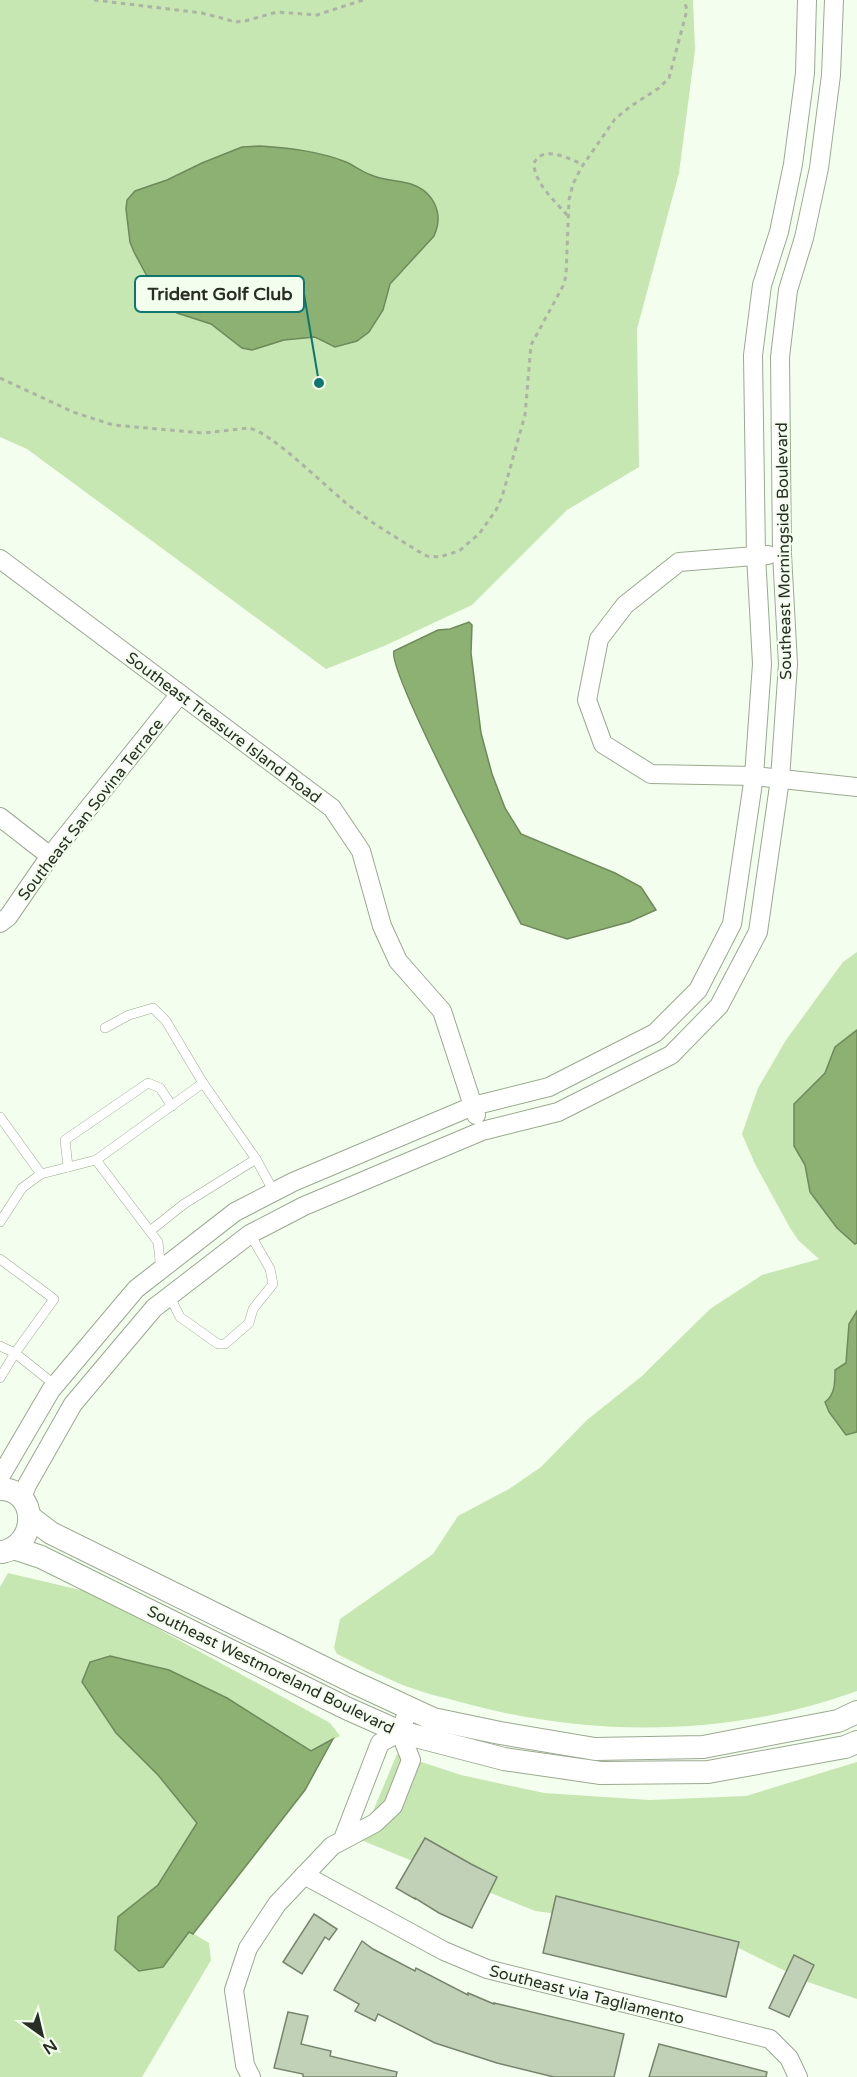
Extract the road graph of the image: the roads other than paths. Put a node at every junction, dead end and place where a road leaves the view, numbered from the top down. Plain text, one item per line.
1 (807, 0) edge
2 (834, 0) edge
3 (793, 164) junction
4 (819, 168) junction
5 (753, 355) junction
6 (780, 357) junction
7 (782, 554) junction
8 (756, 555) junction
9 (0, 559) edge
10 (180, 694) junction
11 (754, 776) junction
12 (780, 779) junction
13 (857, 787) edge
14 (0, 817) edge
15 (50, 856) junction
16 (0, 923) edge
17 (105, 1028) dead end
18 (655, 1034) junction
19 (671, 1055) junction
20 (203, 1083) junction
21 (172, 1106) junction
22 (474, 1106) junction
23 (0, 1117) edge
24 (482, 1131) junction
25 (256, 1159) junction
26 (96, 1160) junction
27 (68, 1167) junction
28 (41, 1174) junction
29 (274, 1192) junction
30 (284, 1216) junction
31 (0, 1222) edge
32 (150, 1231) junction
33 (249, 1234) junction
34 (0, 1259) edge
35 (161, 1270) junction
36 (170, 1297) junction
37 (0, 1346) edge
38 (15, 1353) junction
39 (0, 1378) edge
40 (55, 1385) junction
41 (77, 1400) junction
42 (0, 1477) edge
43 (0, 1489) edge
44 (26, 1508) junction
45 (5, 1555) edge
46 (409, 1708) junction
47 (857, 1712) edge
48 (400, 1732) junction
49 (857, 1742) edge
50 (343, 1839) junction
51 (304, 1875) junction
52 (251, 2077) edge
53 (798, 2077) edge

1 - 3 street, Southeast Morningside Boulevard
2 - 4 street, Southeast Morningside Boulevard
3 - 4 street
3 - 5 street, Southeast Morningside Boulevard
4 - 6 street, Southeast Morningside Boulevard
5 - 6 street
5 - 8 street, Southeast Morningside Boulevard
6 - 7 street, Southeast Morningside Boulevard
7 - 8 street
7 - 12 street, Southeast Morningside Boulevard
8 - 11 street, Southeast Morningside Boulevard
8 - 11 street
9 - 10 street, Southeast Treasure Island Road
10 - 15 street, Southeast San Sovina Terrace
10 - 22 street, Southeast Treasure Island Road
11 - 12 street
11 - 18 street, Southeast Morningside Boulevard
12 - 13 street
12 - 19 street, Southeast Morningside Boulevard
14 - 15 street
15 - 16 street, Southeast San Sovina Terrace
17 - 20 lane
18 - 19 street
18 - 22 street, Southeast Morningside Boulevard
19 - 24 street, Southeast Morningside Boulevard
20 - 21 lane
20 - 25 lane
21 - 26 lane
21 - 27 lane
22 - 24 street, Southeast Treasure Island Road
22 - 29 street, Southeast Morningside Boulevard
23 - 28 lane
24 - 30 street, Southeast Morningside Boulevard
25 - 29 lane
25 - 32 lane
26 - 27 lane
26 - 32 lane
27 - 28 lane
28 - 31 lane
29 - 30 street
29 - 35 street, Southeast Morningside Boulevard
30 - 33 street, Southeast Morningside Boulevard
32 - 35 lane
33 - 36 street, Southeast Morningside Boulevard
33 - 36 lane
34 - 38 lane
35 - 36 street
35 - 40 street, Southeast Morningside Boulevard
36 - 41 street, Southeast Morningside Boulevard
37 - 38 lane
38 - 39 lane
38 - 40 lane
40 - 41 street
40 - 42 street, Southeast Morningside Boulevard
41 - 44 street, Southeast Morningside Boulevard
43 - 44 street, Southeast Westmoreland Boulevard
44 - 45 street
44 - 46 street, Southeast Westmoreland Boulevard
45 - 48 street, Southeast Westmoreland Boulevard
46 - 47 street, Southeast Westmoreland Boulevard
46 - 48 street
48 - 49 street, Southeast Westmoreland Boulevard
48 - 50 street
48 - 50 street
50 - 51 street
51 - 52 street
51 - 53 street, Southeast via Tagliamento

